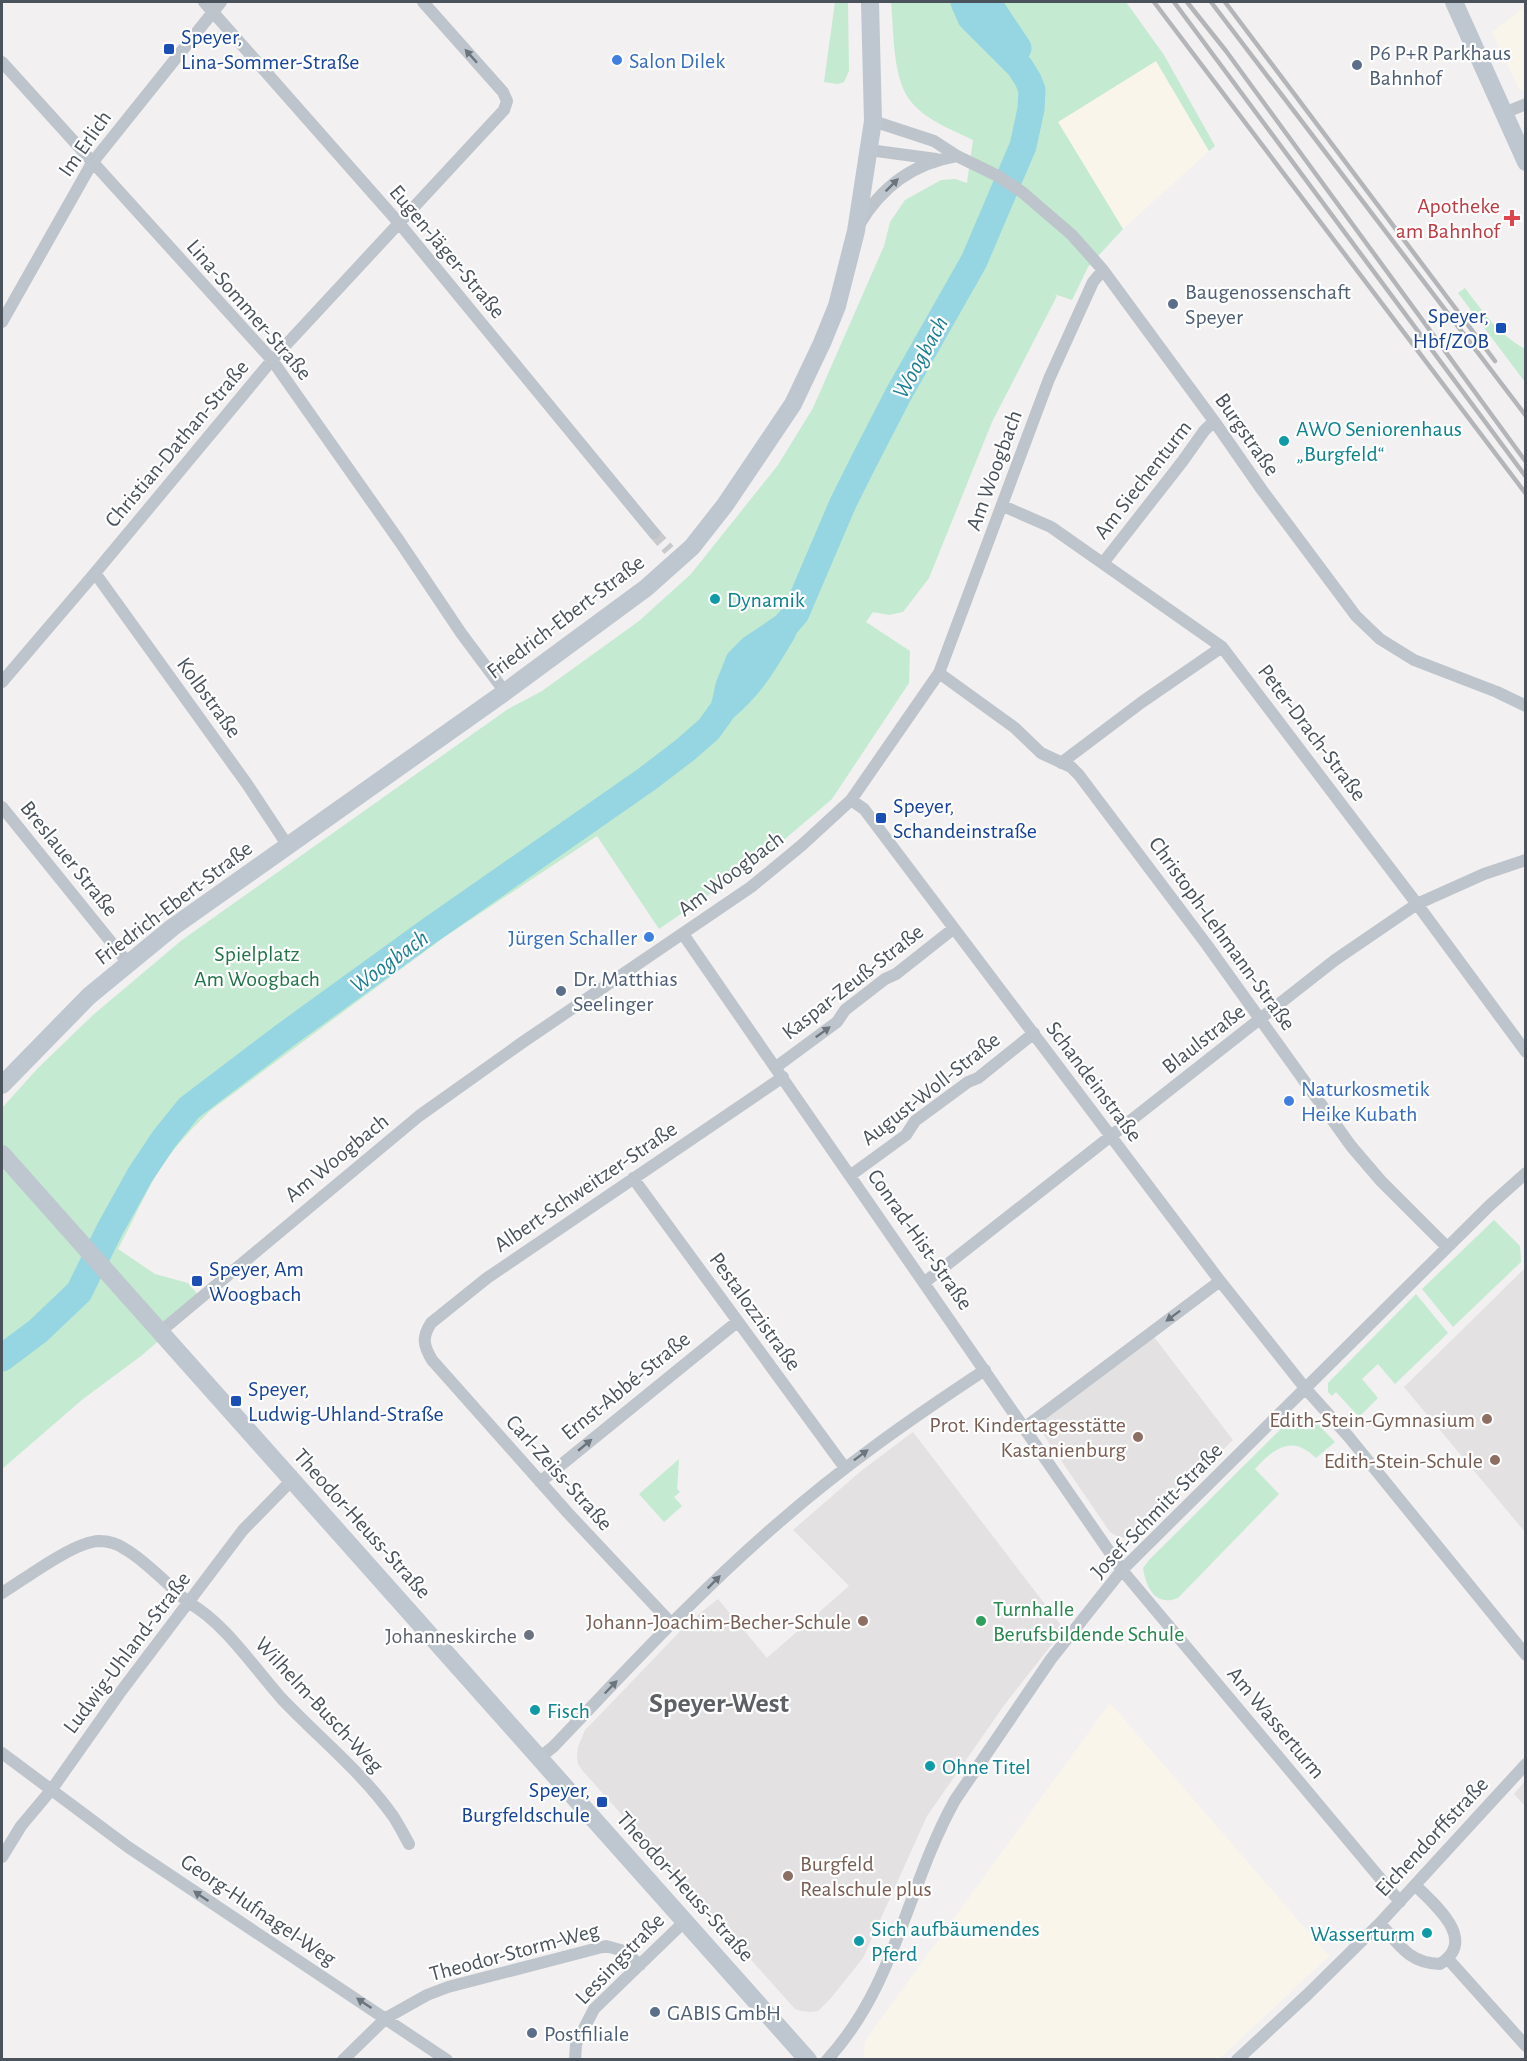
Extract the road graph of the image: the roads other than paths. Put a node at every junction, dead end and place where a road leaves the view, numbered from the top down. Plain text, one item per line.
1 (204, 2) edge
2 (222, 2) edge
3 (423, 2) edge
4 (870, 2) edge
5 (1454, 2) edge
6 (213, 13) junction
7 (2, 62) edge
8 (1526, 104) edge
9 (1504, 114) junction
10 (873, 121) junction
11 (869, 150) junction
12 (963, 158) junction
13 (939, 159) junction
14 (1526, 162) edge
15 (92, 163) junction
16 (399, 223) junction
17 (856, 231) junction
18 (1103, 270) junction
19 (2, 322) edge
20 (272, 360) junction
21 (1214, 421) junction
22 (1003, 506) junction
23 (654, 533) tunnel mouth
24 (1103, 563) junction
25 (95, 573) junction
26 (1222, 647) junction
27 (939, 673) junction
28 (2, 682) edge
29 (505, 692) junction
30 (1526, 706) edge
31 (1061, 763) junction
32 (851, 800) junction
33 (2, 807) edge
34 (288, 846) junction
35 (1526, 860) edge
36 (1417, 904) junction
37 (953, 929) junction
38 (683, 934) junction
39 (128, 963) junction
40 (1261, 1019) junction
41 (1034, 1033) junction
42 (1526, 1052) edge
43 (780, 1072) junction
44 (2, 1085) edge
45 (1111, 1137) junction
46 (2, 1154) edge
47 (1526, 1173) edge
48 (851, 1175) junction
49 (633, 1178) junction
50 (1447, 1247) junction
51 (1220, 1281) junction
52 (925, 1282) junction
53 (737, 1322) junction
54 (161, 1331) junction
55 (424, 1342) joint
56 (985, 1370) junction
57 (1305, 1388) junction
58 (1024, 1428) junction
59 (845, 1468) junction
60 (293, 1479) junction
61 (540, 1482) junction
62 (1122, 1570) junction
63 (2, 1593) edge
64 (189, 1603) junction
65 (672, 1624) junction
66 (1526, 1655) edge
67 (2, 1753) edge
68 (539, 1758) junction
69 (1526, 1764) edge
70 (52, 1789) junction
71 (409, 1844) dead end
72 (2, 1857) edge
73 (1416, 1886) junction
74 (1400, 1902) junction
75 (685, 1921) junction
76 (1380, 1923) junction
77 (1448, 1959) junction
78 (640, 1965) junction
79 (386, 2018) junction
80 (1526, 2046) edge
81 (343, 2060) edge
82 (447, 2060) edge
83 (575, 2060) edge
84 (808, 2060) edge
85 (827, 2060) edge
86 (1237, 2060) edge

1 - 6 street, Eugen-Jäger-Straße
2 - 6 street, Im Erlich
16 -> 3 street, Christian-Dathan-Straße
4 - 10 main road, Friedrich-Ebert-Straße
5 - 9 main road
6 - 15 street, Im Erlich
6 - 16 street, Eugen-Jäger-Straße
7 - 15 street, Lina-Sommer-Straße
8 - 9 street
9 - 14 main road
10 - 11 main road, Friedrich-Ebert-Straße
10 - 12 street, Burgstraße
11 - 13 street
11 - 17 main road, Friedrich-Ebert-Straße
12 - 13 street
12 - 18 street, Burgstraße
17 -> 13 street
15 - 19 street, Im Erlich
15 - 20 street, Lina-Sommer-Straße
16 - 20 street, Christian-Dathan-Straße
16 - 23 street, Eugen-Jäger-Straße
17 - 29 main road, Friedrich-Ebert-Straße
18 - 21 street, Burgstraße
18 - 22 street, Am Woogbach
20 - 25 street, Christian-Dathan-Straße
20 - 29 street, Lina-Sommer-Straße
21 - 24 street, Am Siechenturm
21 - 30 street, Burgstraße
22 - 24 street, Peter-Drach-Straße
22 - 27 street, Am Woogbach
24 - 26 street, Peter-Drach-Straße
25 - 28 street, Christian-Dathan-Straße
25 - 34 street, Kolbstraße
26 - 31 street
26 - 36 street, Peter-Drach-Straße
27 - 31 street, Christoph-Lehmann-Straße
27 - 32 street, Am Woogbach
29 - 34 main road, Friedrich-Ebert-Straße
31 - 40 street, Christoph-Lehmann-Straße
32 - 37 street, Schandeinstraße
32 - 38 street, Am Woogbach
33 - 39 street, Breslauer Straße
34 - 39 main road, Friedrich-Ebert-Straße
35 - 36 street, Blaulstraße
36 - 40 street, Blaulstraße
36 - 42 street, Peter-Drach-Straße
37 - 41 street, Schandeinstraße
43 -> 37 street, Kaspar-Zeuß-Straße
38 - 43 street, Conrad-Hist-Straße
38 - 54 street, Am Woogbach
39 - 44 main road, Friedrich-Ebert-Straße
40 - 45 street, Blaulstraße
40 - 50 street, Christoph-Lehmann-Straße
41 - 45 street, Schandeinstraße
41 - 48 street, August-Woll-Straße
43 - 48 street, Conrad-Hist-Straße
43 - 49 street, Albert-Schweitzer-Straße
45 - 51 street, Schandeinstraße
45 - 52 street, Blaulstraße
46 - 54 main road, Theodor-Heuss-Straße
47 - 50 street, Josef-Schmitt-Straße
48 - 52 street, Conrad-Hist-Straße
49 - 53 street, Pestalozzistraße
49 - 55 street, Albert-Schweitzer-Straße
50 - 57 street, Josef-Schmitt-Straße
51 - 57 street, Schandeinstraße
51 -> 58 street
52 - 56 street, Conrad-Hist-Straße
53 - 59 street, Pestalozzistraße
61 -> 53 street, Ernst-Abbé-Straße
54 - 60 main road, Theodor-Heuss-Straße
55 - 61 street, Carl-Zeiss-Straße
56 - 58 street, Conrad-Hist-Straße
59 -> 56 street
57 - 62 street, Josef-Schmitt-Straße
57 - 66 street, Schandeinstraße
58 - 62 street, Conrad-Hist-Straße
65 -> 59 street
60 - 64 street, Ludwig-Uhland-Straße
60 - 68 main road, Theodor-Heuss-Straße
61 - 65 street, Carl-Zeiss-Straße
62 - 74 street, Am Wasserturm
62 - 85 street, Josef-Schmitt-Straße
63 - 64 street, Wilhelm-Busch-Weg
64 - 70 street, Ludwig-Uhland-Straße
64 - 71 street, Wilhelm-Busch-Weg
68 -> 65 street
67 - 70 street, Georg-Hufnagel-Weg
68 - 75 main road, Theodor-Heuss-Straße
69 - 73 street, Eichendorffstraße
70 - 72 street, Ludwig-Uhland-Straße
79 -> 70 street, Georg-Hufnagel-Weg
73 - 74 street, Eichendorffstraße
73 - 77 street
74 - 76 street, Eichendorffstraße
75 - 78 street, Lessingstraße
75 - 84 main road, Theodor-Heuss-Straße
76 - 77 street
76 - 86 street, Eichendorffstraße
77 - 80 street
78 - 79 street, Theodor-Storm-Weg
78 - 83 street, Lessingstraße
79 - 81 street, Theodor-Storm-Weg
79 - 82 street, Georg-Hufnagel-Weg

